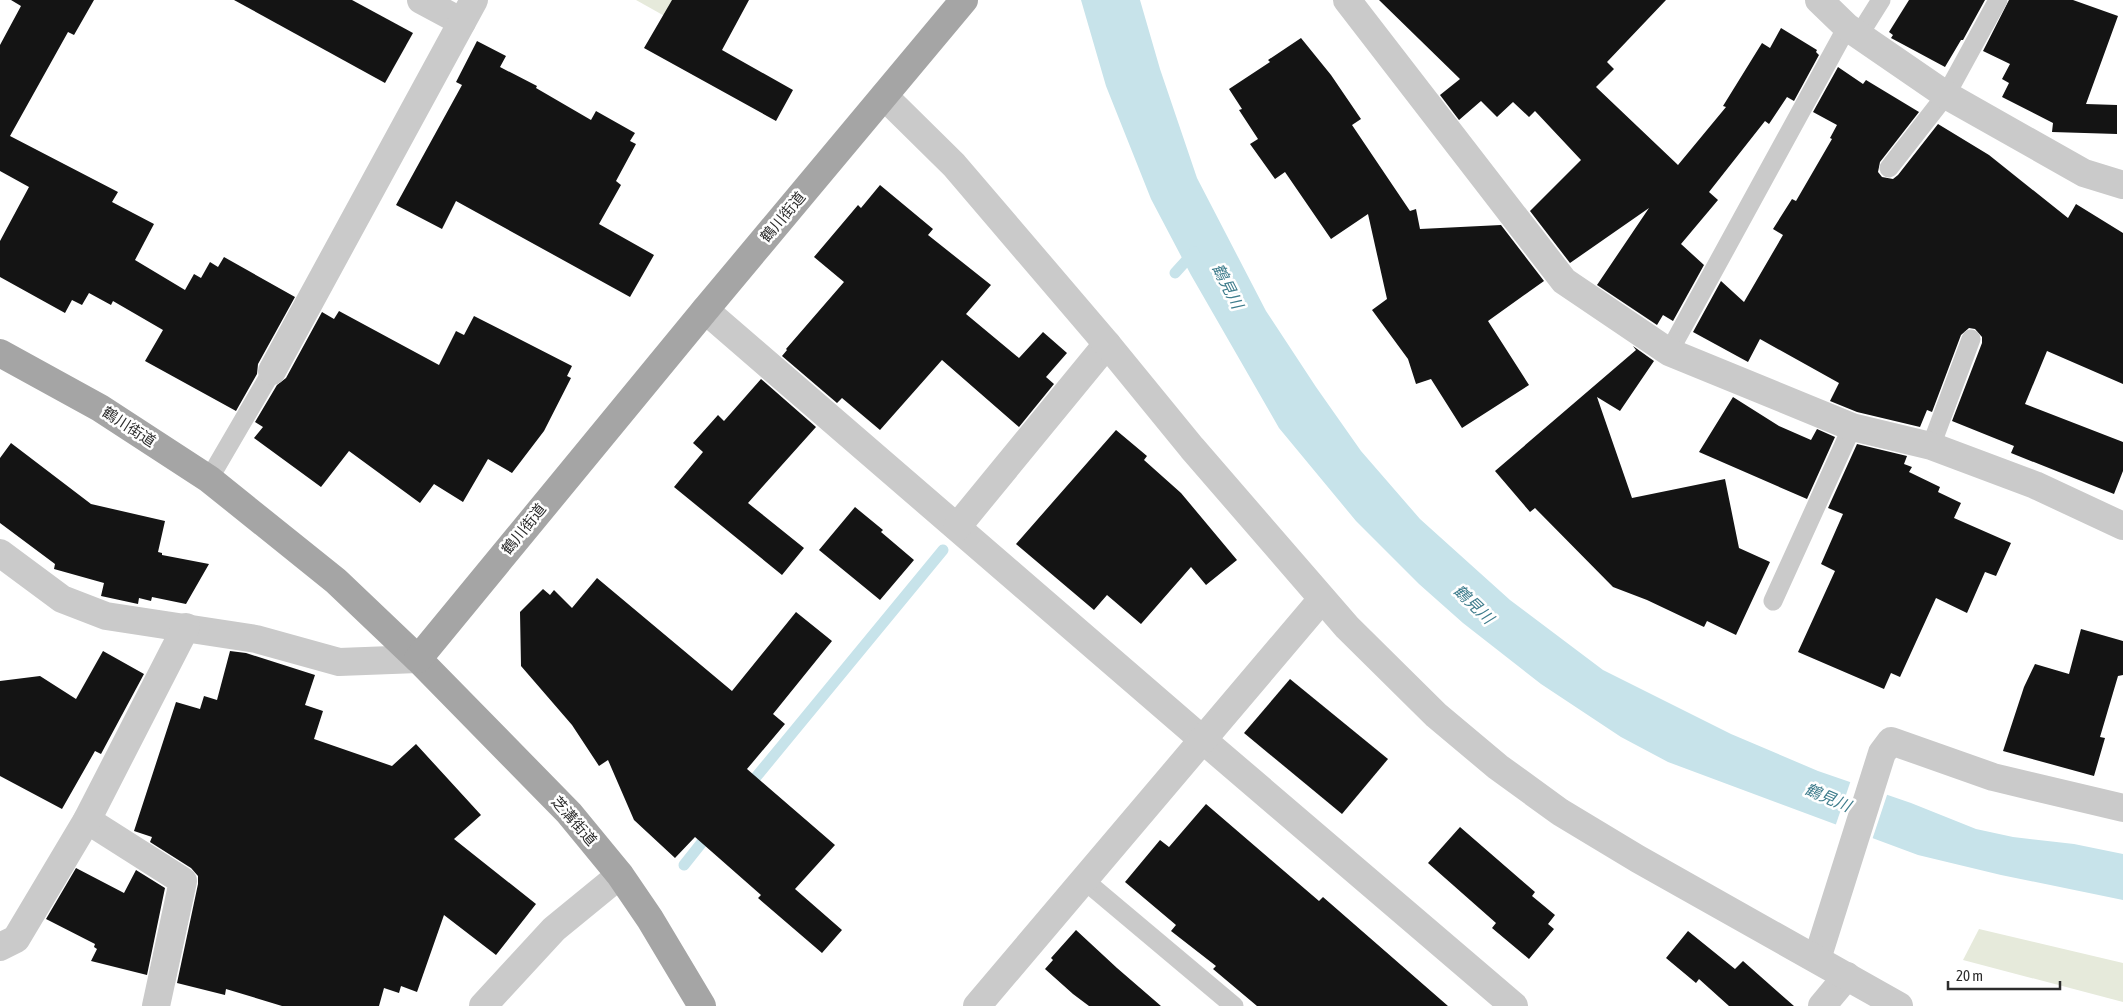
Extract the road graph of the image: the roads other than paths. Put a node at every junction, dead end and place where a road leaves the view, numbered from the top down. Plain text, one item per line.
1 (421, 0) edge
2 (964, 0) edge
3 (1347, 0) edge
4 (1819, 0) edge
5 (1881, 0) edge
6 (1998, 0) edge
7 (468, 11) edge
8 (1853, 31) junction
9 (1946, 95) junction
10 (884, 96) junction
11 (1889, 168) dead end
12 (2123, 185) edge
13 (705, 310) junction
14 (1970, 339) dead end
15 (1106, 344) junction
16 (1669, 352) junction
17 (0, 353) edge
18 (272, 370) joint
19 (1852, 427) junction
20 (1931, 446) junction
21 (209, 479) junction
22 (2123, 526) edge
23 (957, 527) junction
24 (0, 553) edge
25 (1322, 599) junction
26 (1773, 601) dead end
27 (186, 627) junction
28 (418, 659) junction
29 (1203, 740) junction
30 (2123, 808) edge
31 (87, 820) junction
32 (620, 875) junction
33 (1084, 880) junction
34 (0, 947) edge
35 (1816, 959) junction
36 (1847, 976) junction
37 (156, 1006) edge
38 (483, 1006) edge
39 (702, 1006) edge
40 (978, 1006) edge
41 (1234, 1006) edge
42 (1514, 1006) edge
43 (1822, 1006) edge
44 (1898, 1006) edge

1 - 7 street
2 - 10 main road, 鶴川街道
3 - 16 street
4 - 8 street
5 - 8 lane
6 - 9 lane
7 - 18 street
8 - 9 street
8 - 16 lane
9 - 11 lane
9 - 12 street
10 - 13 main road, 鶴川街道
10 - 15 street
13 - 23 street
13 - 28 main road, 鶴川街道
14 - 20 lane
15 - 23 street
15 - 25 street
16 - 19 street
17 - 21 main road, 鶴川街道
18 - 21 lane
19 - 20 street
19 - 26 lane
20 - 22 street
21 - 28 main road, 鶴川街道
23 - 29 street
24 - 27 street
25 - 29 street
25 - 35 street
27 - 28 street
27 - 31 street
28 - 32 main road, 芝溝街道
29 - 33 street
29 - 42 street
30 - 35 street
31 - 34 street
31 - 37 street
32 - 38 street
32 - 39 main road, 芝溝街道
33 - 40 street
33 - 41 lane
35 - 36 street
36 - 43 street
36 - 44 street

